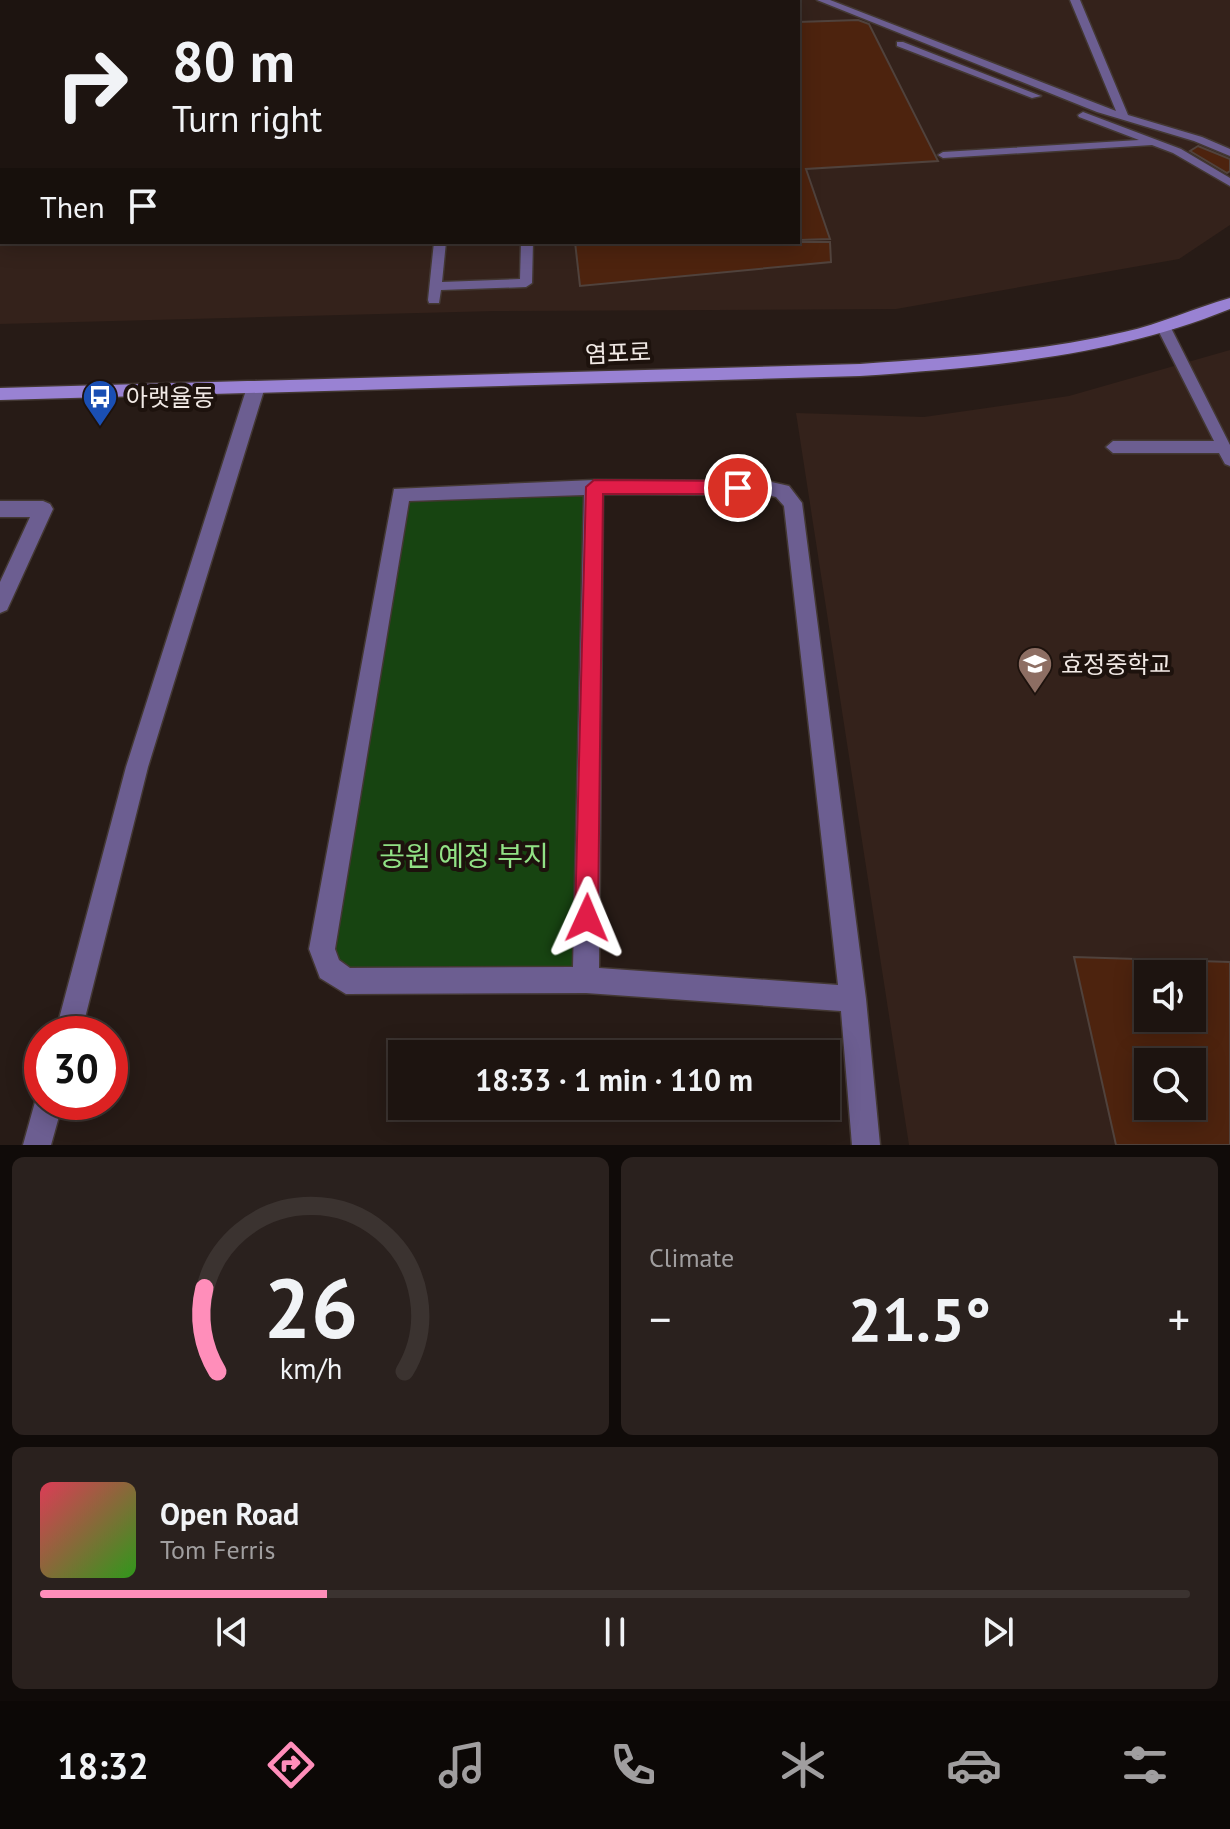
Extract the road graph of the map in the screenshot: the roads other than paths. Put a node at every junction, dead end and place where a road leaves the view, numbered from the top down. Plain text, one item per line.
1 (822, 0) edge
2 (1075, 0) edge
3 (900, 44) dead end
4 (1124, 117) junction
5 (1155, 142) junction
6 (1230, 153) edge
7 (943, 155) dead end
8 (1230, 183) edge
9 (440, 244) edge
10 (527, 244) edge
11 (1230, 303) edge
12 (1164, 328) junction
13 (256, 387) junction
14 (0, 394) edge
15 (1113, 447) dead end
16 (1227, 454) edge
17 (594, 487) junction
18 (0, 509) edge
19 (0, 604) edge
20 (586, 980) junction
21 (853, 999) junction
22 (73, 1016) edge
23 (44, 1120) edge
24 (37, 1145) edge
25 (866, 1145) edge

1 - 4 lane
2 - 4 lane
3 - 5 lane
4 - 6 lane
5 - 7 lane
5 - 8 lane
9 - 10 lane
11 - 12 main road, 염포로
12 - 13 main road, 염포로
12 - 16 lane
13 - 14 main road, 염포로
13 - 22 street
15 - 16 lane
17 - 20 street
17 - 20 street
17 - 21 street
18 - 19 street
20 - 21 street
21 - 25 street
23 - 24 street

